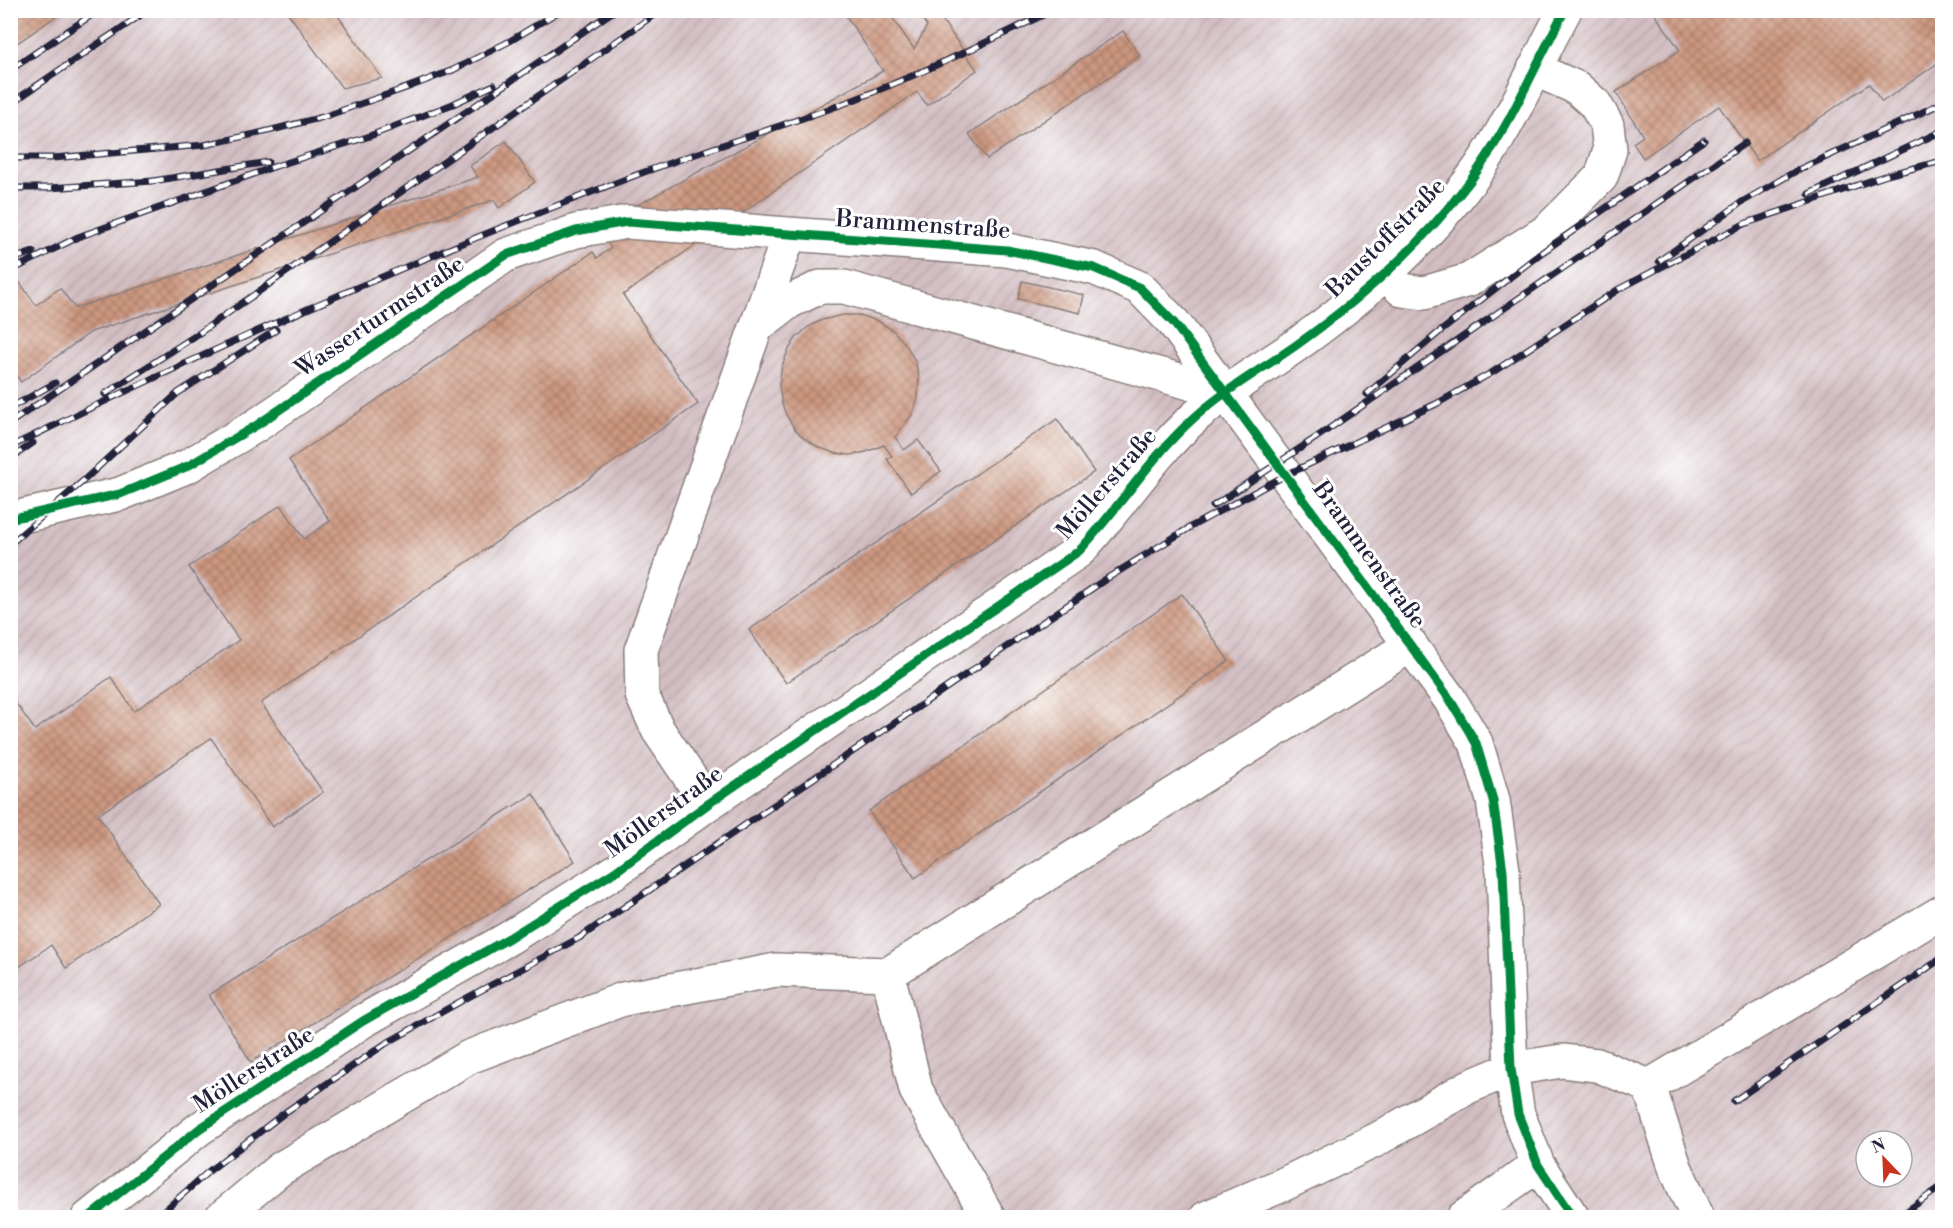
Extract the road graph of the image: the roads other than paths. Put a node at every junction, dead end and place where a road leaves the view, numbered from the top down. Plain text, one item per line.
1 (1565, 10) edge
2 (1534, 69) junction
3 (789, 235) junction
4 (1384, 273) junction
5 (756, 327) junction
6 (1226, 393) junction
7 (10, 519) edge
8 (1411, 645) junction
9 (708, 804) junction
10 (1942, 912) edge
11 (888, 974) junction
12 (1512, 1069) junction
13 (1649, 1086) junction
14 (1538, 1165) junction
15 (88, 1218) edge
16 (221, 1218) edge
17 (989, 1218) edge
18 (1206, 1218) edge
19 (1462, 1218) edge
20 (1573, 1218) edge
21 (1698, 1218) edge

1 - 2 street, Baustoffstraße
2 - 4 street, Baustoffstraße
2 - 4 street
3 - 5 street, Möllerstraße
3 - 6 street, Brammenstraße
3 - 7 street, Wasserturmstraße
4 - 6 street, Baustoffstraße
5 - 6 street
5 - 9 street, Möllerstraße
6 - 8 street, Brammenstraße
6 - 9 street, Möllerstraße
8 - 11 street
8 - 12 street, Brammenstraße
9 - 15 street, Möllerstraße
10 - 13 street
11 - 16 street
11 - 17 street
12 - 13 street
12 - 14 street, Brammenstraße
12 - 18 street
13 - 21 street
14 - 19 street
14 - 20 street, Brammenstraße

